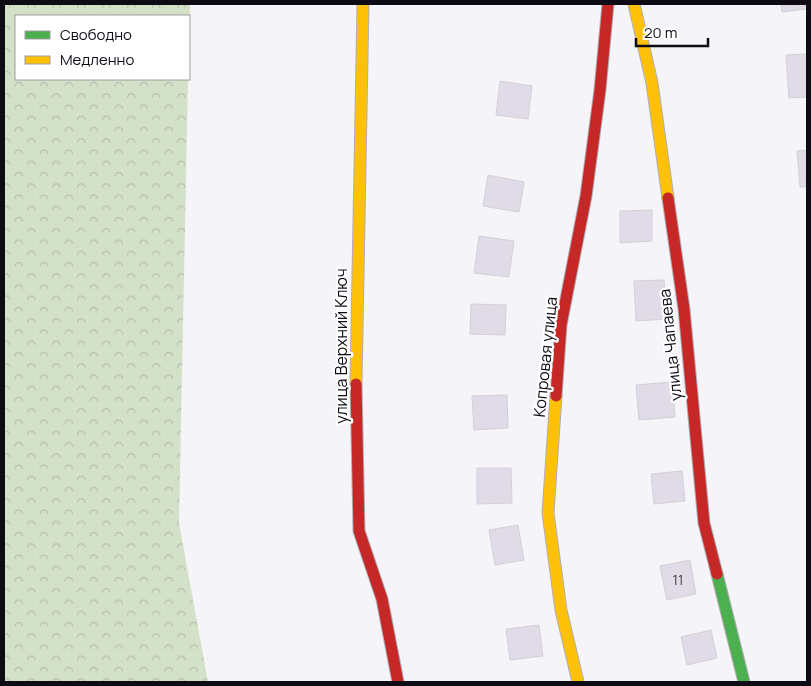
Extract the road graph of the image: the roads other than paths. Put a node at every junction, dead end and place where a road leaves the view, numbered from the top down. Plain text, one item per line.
1 (363, 4) edge
2 (608, 4) edge
3 (634, 4) edge
4 (398, 682) edge
5 (578, 682) edge
6 (744, 682) edge

1 - 4 street, улица Верхний Ключ
2 - 5 street, Копровая улица
3 - 6 street, улица Чапаева

